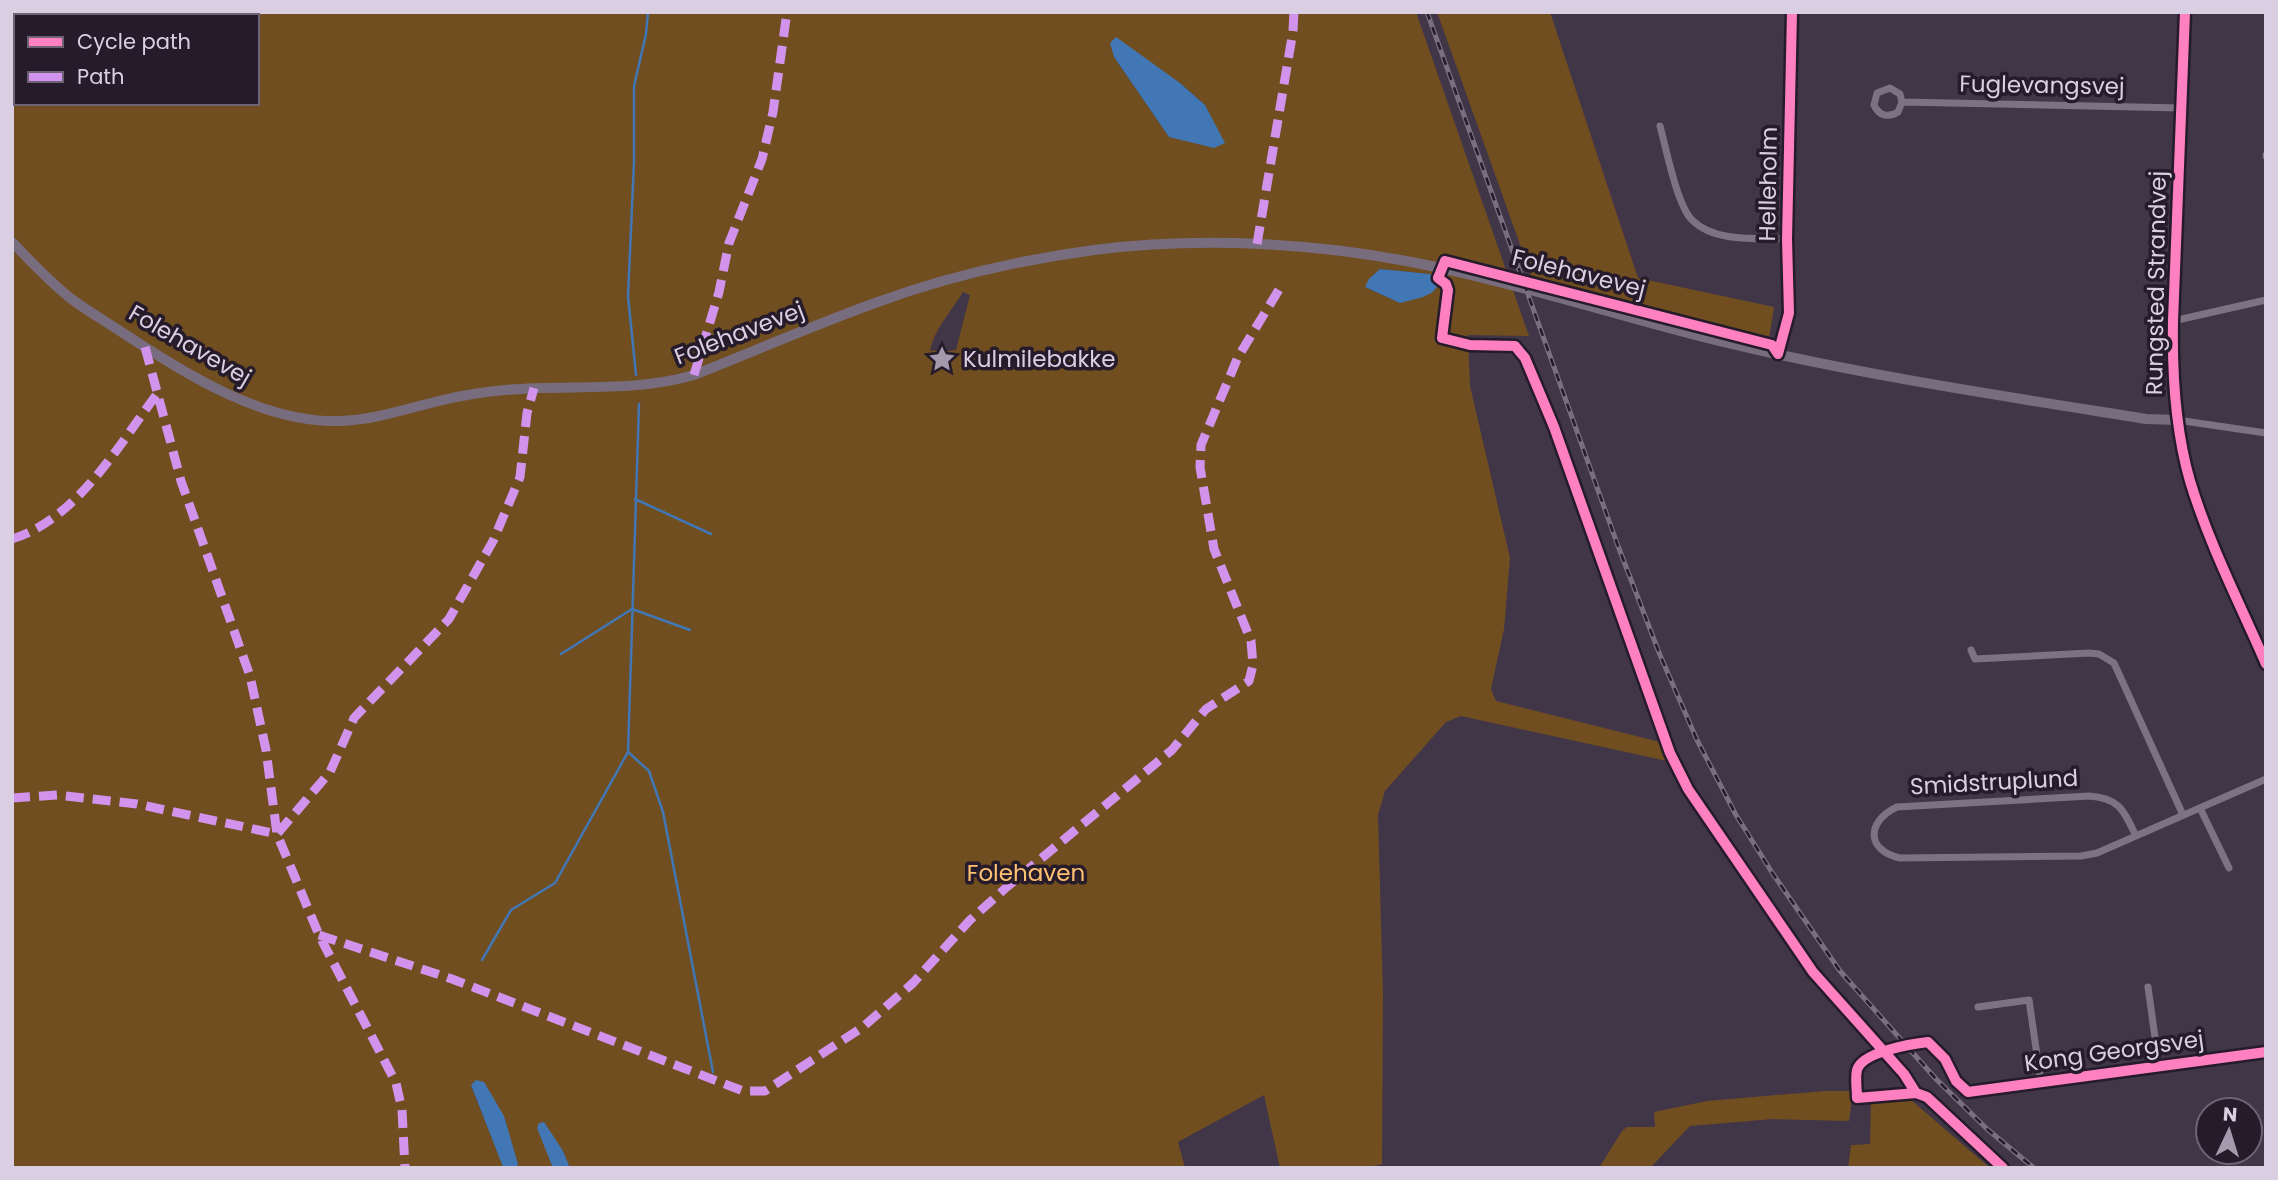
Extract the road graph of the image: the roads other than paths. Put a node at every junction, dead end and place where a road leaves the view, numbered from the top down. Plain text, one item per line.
1 (1792, 12) edge
2 (2185, 12) edge
3 (1902, 102) junction
4 (2181, 107) junction
5 (1660, 126) dead end
6 (1787, 239) junction
7 (12, 242) edge
8 (2266, 300) edge
9 (2173, 321) junction
10 (1777, 354) junction
11 (2177, 420) junction
12 (2266, 433) edge
13 (1971, 650) dead end
14 (2266, 664) edge
15 (2266, 779) edge
16 (2200, 808) junction
17 (2183, 816) junction
18 (2136, 836) junction
19 (2229, 868) dead end
20 (2148, 987) dead end
21 (1978, 1007) dead end
22 (2266, 1052) edge
23 (2159, 1066) junction
24 (2041, 1083) junction
25 (1968, 1092) dead end

1 - 6 street, Helleholm
2 - 4 street, Rungsted Strandvej
3 - 3 street, Fuglevangsvej
3 - 4 street, Fuglevangsvej
4 - 9 street, Rungsted Strandvej
5 - 6 street, Helleholm
6 - 10 street, Helleholm
7 - 10 street, Folehavevej
8 - 9 street
9 - 11 street, Rungsted Strandvej
10 - 11 street, Folehavevej
11 - 12 street
11 - 14 street, Rungsted Strandvej
13 - 17 street
15 - 16 street, Smidstruplund
16 - 17 street, Smidstruplund
16 - 19 street
17 - 18 street, Smidstruplund
18 - 18 street, Smidstruplund
20 - 23 street, Kong Georgsvej
21 - 24 street, Kong Georgsvej
22 - 23 street, Kong Georgsvej
23 - 24 street, Kong Georgsvej
24 - 25 street, Kong Georgsvej

